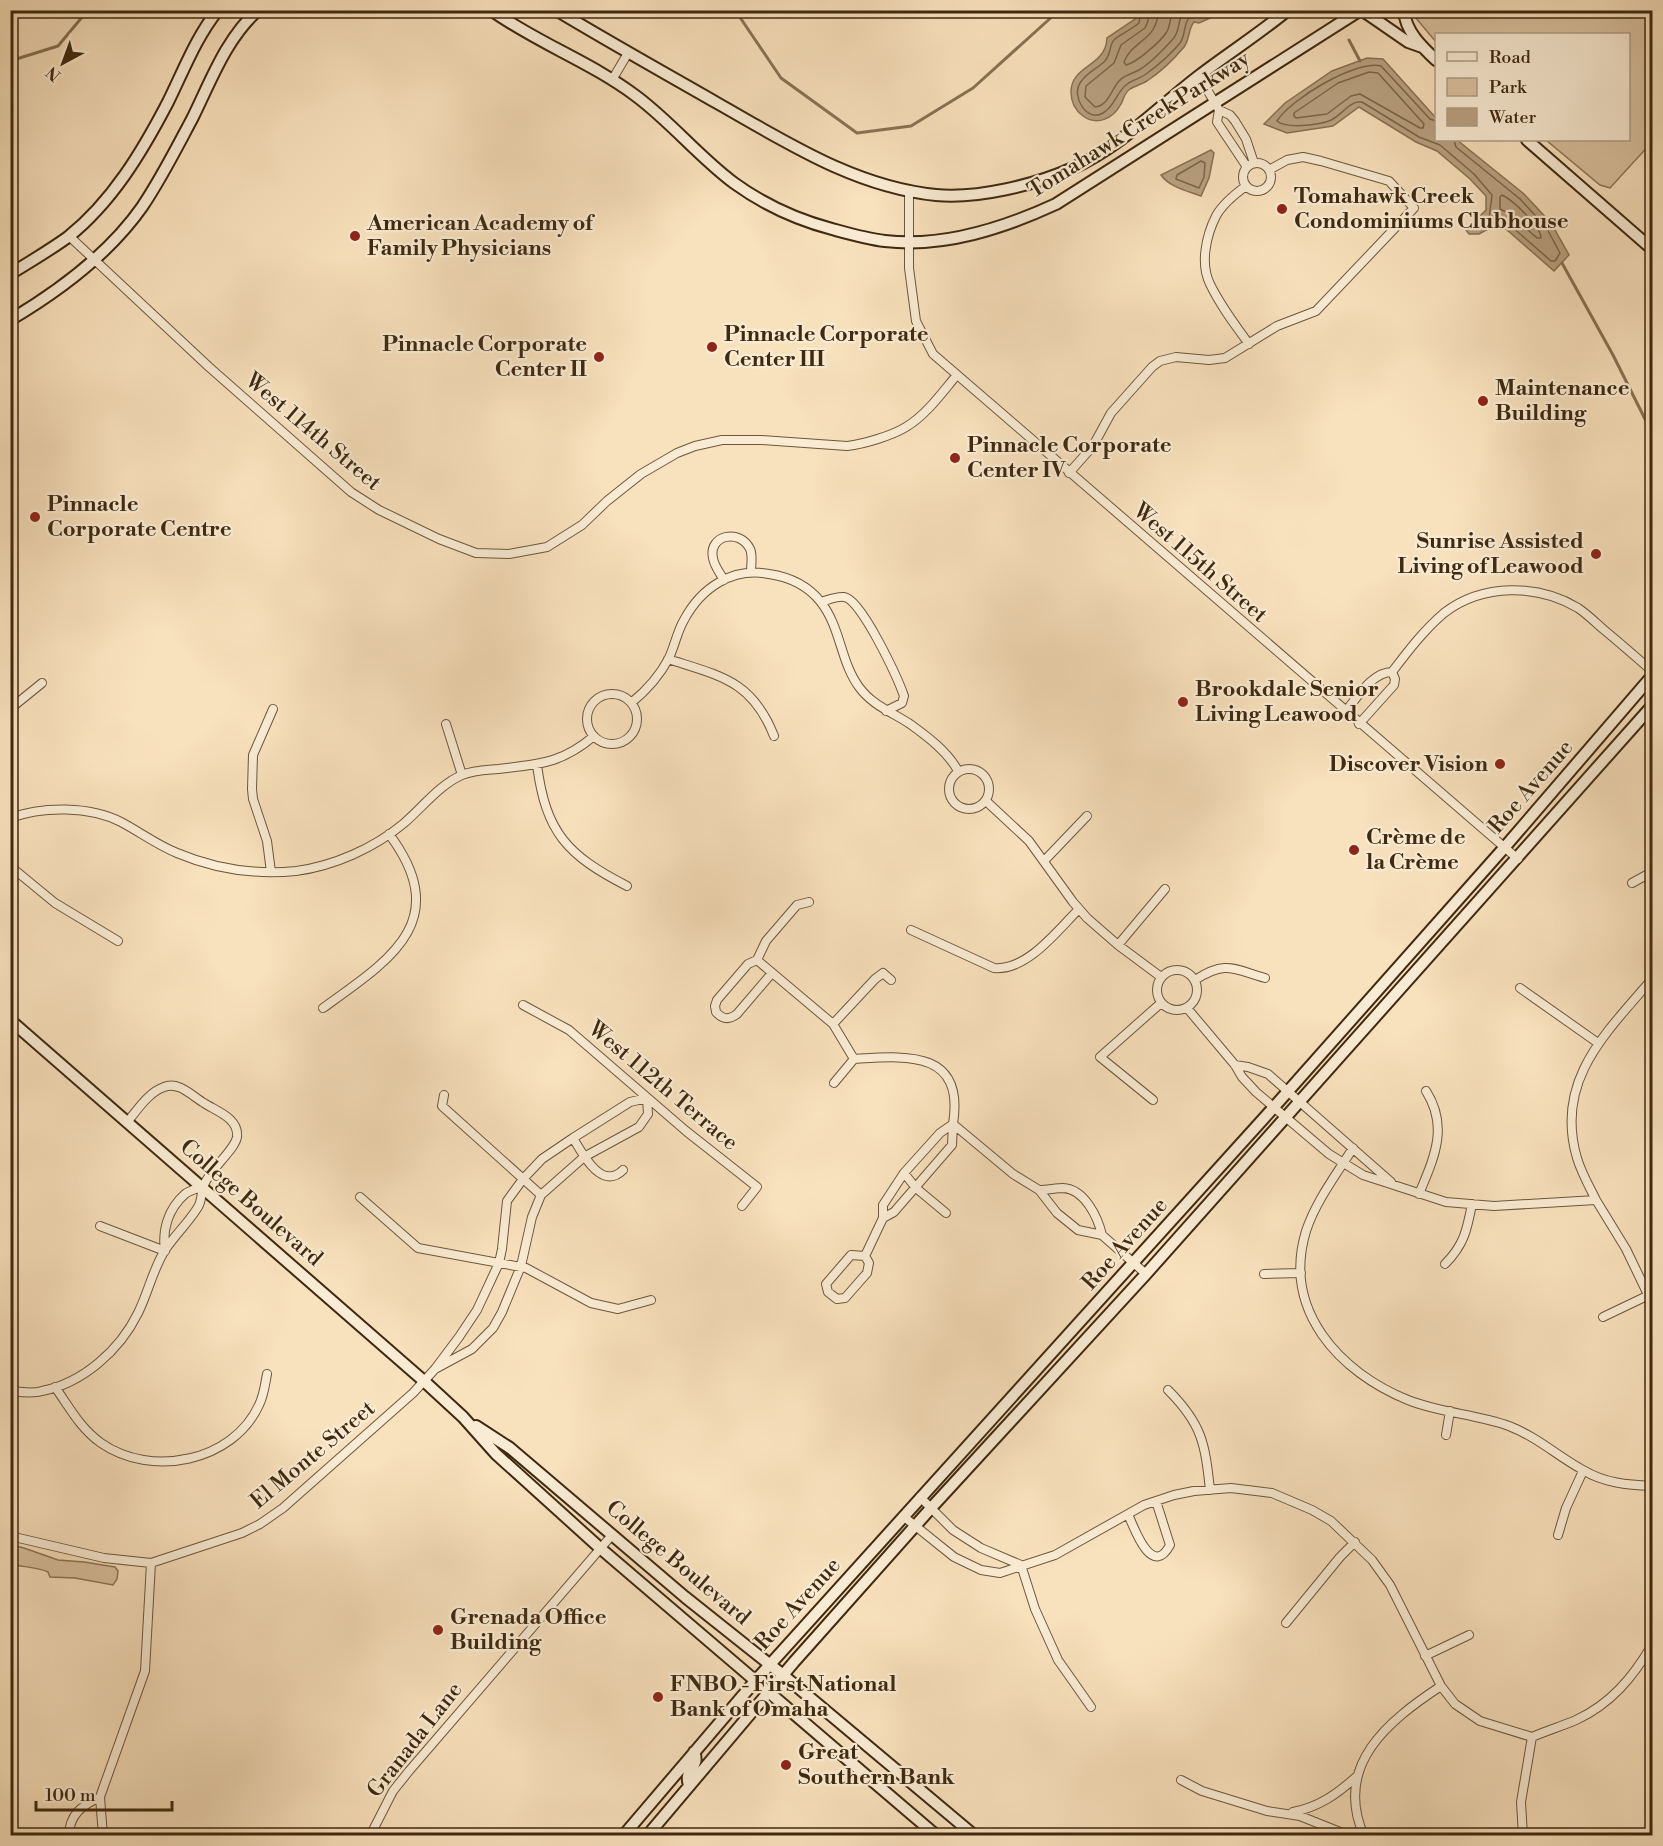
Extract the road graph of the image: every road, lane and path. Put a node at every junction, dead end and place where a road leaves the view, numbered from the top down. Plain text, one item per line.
1 (218, 10) edge
2 (258, 10) edge
3 (491, 10) edge
4 (556, 10) edge
5 (1288, 10) edge
6 (1389, 10) edge
7 (1404, 10) edge
8 (1361, 12) edge
9 (1422, 47) junction
10 (628, 53) junction
11 (1435, 58) edge
12 (1199, 76) junction
13 (612, 80) junction
14 (1217, 107) junction
15 (1528, 141) edge
16 (1251, 165) junction
17 (1269, 170) junction
18 (1246, 186) junction
19 (909, 190) junction
20 (69, 236) junction
21 (908, 242) junction
22 (1653, 249) edge
23 (94, 259) junction
24 (10, 274) edge
25 (10, 320) edge
26 (1249, 344) junction
27 (956, 376) junction
28 (1069, 473) junction
29 (751, 572) junction
30 (724, 580) junction
31 (821, 602) junction
32 (668, 659) junction
33 (1653, 671) edge
34 (1392, 672) junction
35 (1653, 676) edge
36 (42, 683) dead end
37 (1653, 695) edge
38 (632, 703) junction
39 (10, 709) edge
40 (273, 709) dead end
41 (1650, 709) edge
42 (886, 711) junction
43 (1345, 712) junction
44 (446, 724) dead end
45 (1359, 724) junction
46 (594, 736) junction
47 (774, 736) dead end
48 (537, 765) junction
49 (958, 771) junction
50 (462, 775) junction
51 (986, 801) junction
52 (1087, 816) dead end
53 (10, 818) edge
54 (389, 834) junction
55 (1504, 848) junction
56 (1518, 859) junction
57 (1044, 861) junction
58 (10, 866) edge
59 (271, 872) junction
60 (1653, 872) edge
61 (1632, 883) dead end
62 (627, 886) dead end
63 (1165, 889) dead end
64 (809, 902) dead end
65 (1079, 909) junction
66 (911, 930) dead end
67 (118, 941) dead end
68 (1118, 945) junction
69 (757, 960) junction
70 (772, 973) junction
71 (1161, 977) junction
72 (1265, 978) dead end
73 (1653, 979) edge
74 (891, 980) dead end
75 (1195, 980) junction
76 (1520, 988) dead end
77 (1161, 1003) junction
78 (523, 1005) dead end
79 (323, 1008) dead end
80 (1187, 1008) junction
81 (10, 1020) edge
82 (832, 1024) junction
83 (1598, 1043) junction
84 (854, 1059) junction
85 (1235, 1065) junction
86 (834, 1083) dead end
87 (1289, 1090) junction
88 (1426, 1091) dead end
89 (444, 1095) dead end
90 (647, 1098) junction
91 (1153, 1100) dead end
92 (1301, 1101) junction
93 (1274, 1107) junction
94 (1286, 1118) junction
95 (128, 1121) junction
96 (953, 1124) junction
97 (573, 1138) junction
98 (1353, 1148) junction
99 (584, 1157) junction
100 (1344, 1163) junction
101 (623, 1170) dead end
102 (904, 1173) junction
103 (523, 1179) junction
104 (1394, 1185) junction
105 (203, 1186) junction
106 (916, 1188) junction
107 (1039, 1190) junction
108 (1419, 1194) junction
109 (541, 1195) junction
110 (360, 1197) dead end
111 (1596, 1200) junction
112 (1472, 1204) junction
113 (742, 1206) dead end
114 (946, 1213) dead end
115 (884, 1218) junction
116 (100, 1226) dead end
117 (1102, 1235) junction
118 (165, 1251) junction
119 (865, 1256) junction
120 (499, 1263) junction
121 (1134, 1263) junction
122 (1445, 1264) dead end
123 (521, 1266) junction
124 (1300, 1273) junction
125 (1146, 1274) junction
126 (1264, 1274) dead end
127 (1649, 1295) junction
128 (651, 1300) dead end
129 (1653, 1303) edge
130 (1603, 1317) dead end
131 (435, 1369) junction
132 (267, 1374) dead end
133 (425, 1382) junction
134 (55, 1388) junction
135 (1168, 1390) dead end
136 (10, 1391) edge
137 (1450, 1411) junction
138 (463, 1418) junction
139 (1446, 1435) dead end
140 (1583, 1470) junction
141 (1653, 1486) edge
142 (1210, 1490) junction
143 (920, 1497) junction
144 (1156, 1501) junction
145 (932, 1508) junction
146 (1128, 1514) junction
147 (903, 1516) junction
148 (915, 1526) junction
149 (612, 1535) junction
150 (1558, 1535) dead end
151 (10, 1536) edge
152 (1355, 1542) junction
153 (600, 1548) junction
154 (151, 1563) junction
155 (1021, 1565) junction
156 (1286, 1623) dead end
157 (1468, 1635) dead end
158 (1653, 1645) edge
159 (1425, 1656) junction
160 (771, 1664) junction
161 (783, 1675) junction
162 (756, 1680) junction
163 (1441, 1686) junction
164 (769, 1691) junction
165 (1091, 1707) dead end
166 (1532, 1737) junction
167 (694, 1752) junction
168 (675, 1774) junction
169 (1356, 1777) junction
170 (1181, 1780) dead end
171 (689, 1785) junction
172 (100, 1797) junction
173 (672, 1806) junction
174 (1287, 1813) junction
175 (102, 1831) edge
176 (69, 1836) edge
177 (370, 1836) edge
178 (623, 1836) edge
179 (647, 1836) edge
180 (937, 1836) edge
181 (975, 1836) edge
182 (1350, 1836) edge
183 (1364, 1836) edge
184 (1523, 1836) edge

1 - 20 main road
2 - 23 main road
3 - 13 main road, Tomahawk Creek Parkway
4 - 10 main road, Tomahawk Creek Parkway
5 - 12 main road, Tomahawk Creek Parkway
6 - 8 main road
7 - 9 main road
8 - 9 main road
8 - 14 main road, Tomahawk Creek Parkway
9 - 11 main road
10 - 13 street
10 - 19 main road, Tomahawk Creek Parkway
12 - 14 street
12 - 19 main road, Tomahawk Creek Parkway
13 - 21 main road, Tomahawk Creek Parkway
14 - 16 street
14 - 16 street
14 - 21 main road, Tomahawk Creek Parkway
15 - 22 main road
16 - 17 street
16 - 18 street
17 - 18 street
17 - 26 street
18 - 26 street
19 - 21 street, West 115th Street
20 - 23 street, West 114th Street
20 - 24 main road
21 - 27 street, West 115th Street
23 - 25 main road
23 - 27 street, West 114th Street
26 - 28 street
27 - 28 street, West 115th Street
28 - 43 street, West 115th Street
29 - 30 street
29 - 30 street
29 - 31 street
30 - 32 street
31 - 42 street
31 - 42 street
32 - 38 street
32 - 47 street
33 - 34 street
34 - 43 street
34 - 45 street
35 - 55 main road, Roe Avenue
36 - 39 street
37 - 41 main road
38 - 46 street
38 - 46 street
40 - 59 street
41 - 56 main road, Roe Avenue
42 - 49 street
43 - 45 street, West 115th Street
44 - 50 street
45 - 55 street, West 115th Street
46 - 48 street
48 - 50 street
48 - 62 street
49 - 51 street
49 - 51 street
50 - 54 street
51 - 57 street
52 - 57 street
53 - 59 street
54 - 59 street
54 - 79 street
55 - 56 street, West 115th Street
55 - 87 main road, Roe Avenue
56 - 92 main road, Roe Avenue
57 - 65 street
58 - 67 street
60 - 61 street
63 - 68 street
64 - 69 street
65 - 66 street
65 - 68 street
68 - 71 street
69 - 70 street
69 - 70 street
70 - 82 street
71 - 75 street
71 - 77 street
72 - 75 street
73 - 83 street
74 - 82 street
75 - 80 street
76 - 83 street
77 - 80 street
77 - 91 street
78 - 90 street, West 112th Terrace
80 - 85 street
81 - 95 main road, College Boulevard
82 - 84 street
83 - 111 street
84 - 86 street
84 - 96 street
85 - 87 street
85 - 93 street
87 - 92 street
87 - 93 main road, Roe Avenue
88 - 108 street
89 - 103 street
90 - 97 street, El Monte Street
90 - 99 street, El Monte Street
90 - 113 street, West 112th Terrace
92 - 94 main road, Roe Avenue
92 - 98 street
93 - 94 street
93 - 121 main road, Roe Avenue
94 - 100 street
94 - 125 main road, Roe Avenue
95 - 105 main road, College Boulevard
95 - 105 street
96 - 102 street
96 - 106 street
96 - 107 street
97 - 99 street
97 - 103 street, El Monte Street
98 - 100 street
98 - 104 street
99 - 101 street
99 - 109 street, El Monte Street
100 - 104 street
100 - 124 street
102 - 106 street
102 - 115 street
103 - 109 street
103 - 120 street, El Monte Street
104 - 108 street
105 - 118 street
105 - 118 street
105 - 133 main road, College Boulevard
106 - 114 street
106 - 115 street
107 - 117 street
107 - 117 street
108 - 112 street
109 - 123 street, El Monte Street
110 - 120 street
111 - 112 street
111 - 127 street
112 - 122 street
115 - 119 street
116 - 118 street
117 - 121 street
118 - 134 street
119 - 119 street
120 - 123 street
120 - 131 street, El Monte Street
121 - 125 street
121 - 143 main road, Roe Avenue
123 - 128 street
123 - 131 street, El Monte Street
124 - 126 street
124 - 137 street
125 - 145 main road, Roe Avenue
127 - 129 street
127 - 130 street
131 - 133 street, El Monte Street
132 - 134 street
133 - 138 main road, College Boulevard
133 - 154 street, El Monte Street
134 - 136 street
135 - 142 street
137 - 139 street
137 - 140 street
138 - 149 main road, College Boulevard
138 - 153 main road, College Boulevard
140 - 141 street
140 - 150 street
142 - 144 street
142 - 152 street
143 - 145 street
143 - 147 main road, Roe Avenue
144 - 146 street
144 - 146 street
145 - 148 main road, Roe Avenue
145 - 155 street
146 - 155 street
147 - 148 street
147 - 160 main road, Roe Avenue
148 - 155 street
148 - 161 main road, Roe Avenue
149 - 153 street, Granada Lane
149 - 160 main road, College Boulevard
151 - 154 street
152 - 156 street
152 - 159 street
153 - 162 main road, College Boulevard
153 - 177 street, Granada Lane
154 - 172 street
155 - 165 street
157 - 159 street
158 - 166 street
159 - 163 street
160 - 161 main road, College Boulevard
160 - 162 main road, Roe Avenue
161 - 164 main road, Roe Avenue
161 - 181 main road, College Boulevard
162 - 164 main road, College Boulevard
162 - 167 main road, Roe Avenue
163 - 166 street
163 - 169 street
164 - 171 main road, Roe Avenue
164 - 180 main road, College Boulevard
166 - 184 street
167 - 168 main road, Roe Avenue
167 - 171 main road
168 - 173 main road
168 - 178 main road, Roe Avenue
169 - 174 street
169 - 183 street
170 - 174 street
171 - 173 main road, Roe Avenue
172 - 175 street
172 - 176 street
173 - 179 main road, Roe Avenue
174 - 182 street

